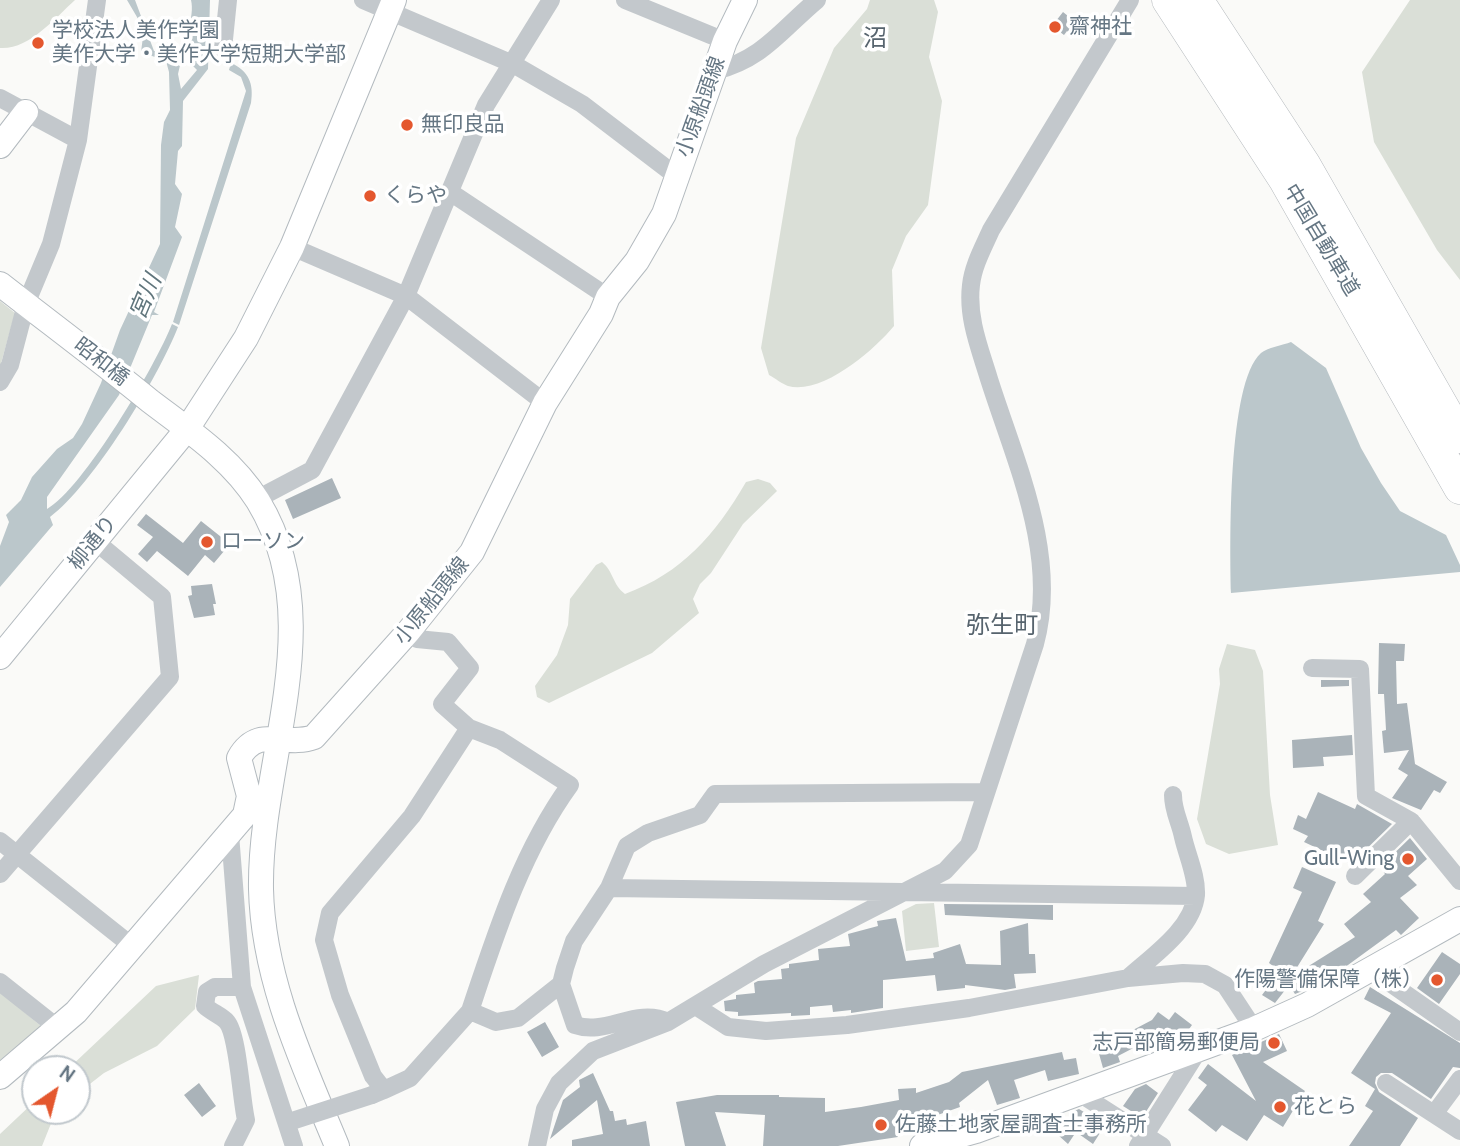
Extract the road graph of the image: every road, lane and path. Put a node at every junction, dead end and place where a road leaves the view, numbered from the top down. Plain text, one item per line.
1 (97, 0) edge
2 (228, 0) edge
3 (363, 0) edge
4 (551, 0) edge
5 (625, 0) edge
6 (745, 0) edge
7 (817, 0) edge
8 (1168, 0) edge
9 (1197, 0) edge
10 (1123, 4) edge
11 (392, 6) edge
12 (725, 41) junction
13 (223, 49) dead end
14 (513, 64) junction
15 (715, 71) junction
16 (0, 98) edge
17 (26, 112) junction
18 (78, 140) junction
19 (0, 146) edge
20 (675, 175) junction
21 (450, 192) junction
22 (292, 247) junction
23 (0, 284) edge
24 (406, 296) junction
25 (608, 297) junction
26 (31, 307) junction
27 (0, 382) edge
28 (545, 403) junction
29 (187, 429) junction
30 (1460, 437) edge
31 (1460, 488) edge
32 (257, 499) junction
33 (95, 541) junction
34 (408, 632) junction
35 (0, 657) edge
36 (1311, 668) dead end
37 (469, 727) junction
38 (280, 738) junction
39 (985, 792) junction
40 (1172, 795) dead end
41 (1412, 821) junction
42 (230, 834) junction
43 (0, 841) edge
44 (17, 856) junction
45 (0, 874) edge
46 (1356, 876) dead end
47 (1460, 881) edge
48 (609, 888) junction
49 (906, 892) junction
50 (1196, 896) junction
51 (1460, 919) edge
52 (132, 946) junction
53 (1370, 969) junction
54 (1128, 978) junction
55 (0, 982) edge
56 (561, 984) junction
57 (242, 987) junction
58 (697, 1007) junction
59 (470, 1011) junction
60 (668, 1022) junction
61 (58, 1028) junction
62 (1254, 1029) junction
63 (1460, 1032) edge
64 (1198, 1051) junction
65 (0, 1077) edge
66 (1460, 1079) edge
67 (1386, 1083) dead end
68 (378, 1093) junction
69 (1079, 1093) junction
70 (1434, 1114) junction
71 (291, 1121) junction
72 (1460, 1132) edge
73 (1141, 1141) edge
74 (233, 1146) edge
75 (294, 1146) edge
76 (337, 1146) edge
77 (537, 1146) edge
78 (922, 1146) edge
79 (1162, 1146) edge

1 - 18 street
2 - 13 street
3 - 11 street
4 - 14 street
5 - 12 street
6 - 12 main road, 小原船頭線
7 - 15 street
8 - 31 highway, 中国自動車道
9 - 30 highway, 中国自動車道
10 - 39 street
11 - 14 street
11 - 22 main road, 柳通り
12 - 15 main road, 小原船頭線
14 - 20 street
14 - 21 street
15 - 20 main road, 小原船頭線
16 - 17 street
17 - 18 street
17 - 19 main road
18 - 26 street
20 - 25 main road, 小原船頭線
21 - 24 street
21 - 25 street
22 - 24 street
22 - 29 main road, 柳通り
23 - 26 main road, 昭和橋
24 - 28 street
24 - 32 street
25 - 28 main road, 小原船頭線
26 - 27 street
26 - 29 main road, 昭和橋
28 - 34 main road, 小原船頭線
29 - 32 main road, 昭和橋
29 - 33 main road, 柳通り
32 - 38 main road, 昭和橋
33 - 35 main road, 柳通り
33 - 44 street
34 - 37 street
34 - 38 main road, 小原船頭線
36 - 41 street
37 - 59 street
37 - 68 street
38 - 42 main road, 小原船頭線
38 - 76 main road, 昭和橋
39 - 48 street
39 - 49 street
40 - 50 street
41 - 46 street
41 - 47 street
42 - 52 main road, 小原船頭線
42 - 57 street
43 - 44 street
44 - 45 street
44 - 52 street
48 - 49 street
48 - 56 street
49 - 50 street
49 - 58 street
50 - 54 street
51 - 53 main road
52 - 61 main road, 小原船頭線
53 - 62 main road
53 - 63 street
54 - 58 street
54 - 62 street
55 - 61 street
56 - 59 street
56 - 60 street
57 - 71 street
57 - 74 street
58 - 60 street
59 - 68 street
60 - 77 street
61 - 65 main road, 小原船頭線
62 - 64 main road
64 - 69 main road
64 - 73 street
66 - 70 street
67 - 70 street
68 - 71 street, bridge
69 - 73 street
69 - 78 main road
70 - 72 street
71 - 75 street
73 - 79 street

